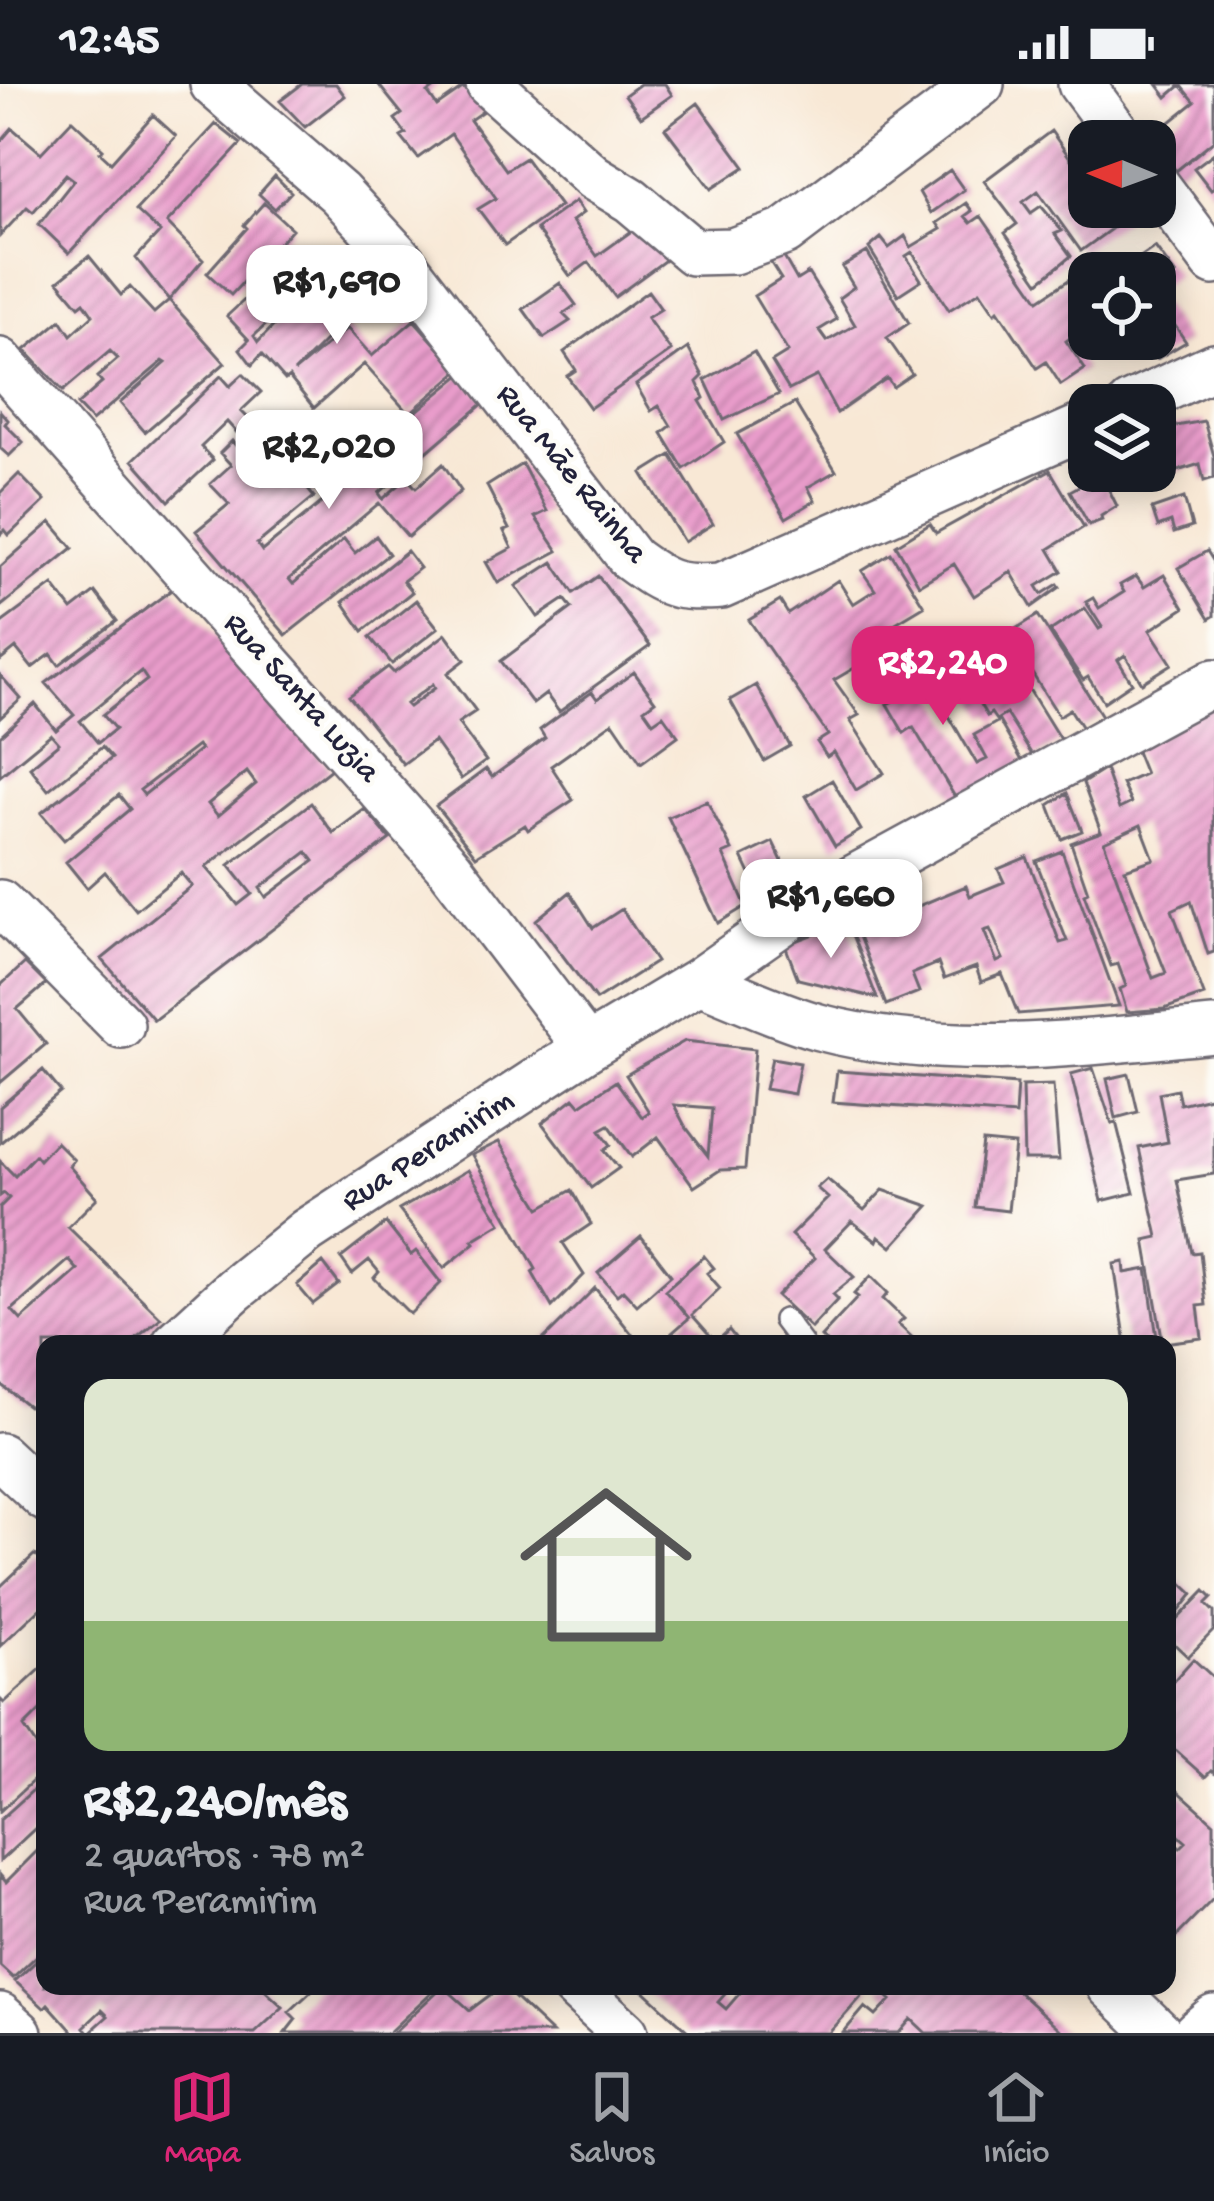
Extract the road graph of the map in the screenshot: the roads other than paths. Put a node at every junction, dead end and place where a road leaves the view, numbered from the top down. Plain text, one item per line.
1 (213, 84) edge
2 (489, 84) edge
3 (981, 84) edge
4 (1081, 84) edge
5 (1108, 120) edge
6 (1176, 211) edge
7 (1214, 262) edge
8 (0, 361) edge
9 (1214, 366) edge
10 (1175, 384) edge
11 (1068, 433) edge
12 (1214, 682) edge
13 (0, 903) edge
14 (699, 981) junction
15 (121, 1025) dead end
16 (1214, 1030) edge
17 (587, 1048) junction
18 (784, 1320) dead end
19 (185, 1335) edge
20 (795, 1335) edge
21 (584, 1995) edge
22 (1120, 1995) edge
23 (0, 2016) edge
24 (1214, 2018) edge
25 (19, 2033) edge
26 (625, 2033) edge
27 (1160, 2033) edge
28 (1196, 2033) edge

1 - 11 street, Rua Mãe Rainha
2 - 3 street
4 - 5 street
6 - 7 street
8 - 17 street, Rua Santa Luzia
9 - 10 street
12 - 14 street, Rua Peramirim
13 - 15 street
14 - 16 street
14 - 17 street, Rua Peramirim
17 - 19 street, Rua Peramirim
18 - 20 lane
21 - 26 street
22 - 27 street
23 - 25 street
24 - 28 street

